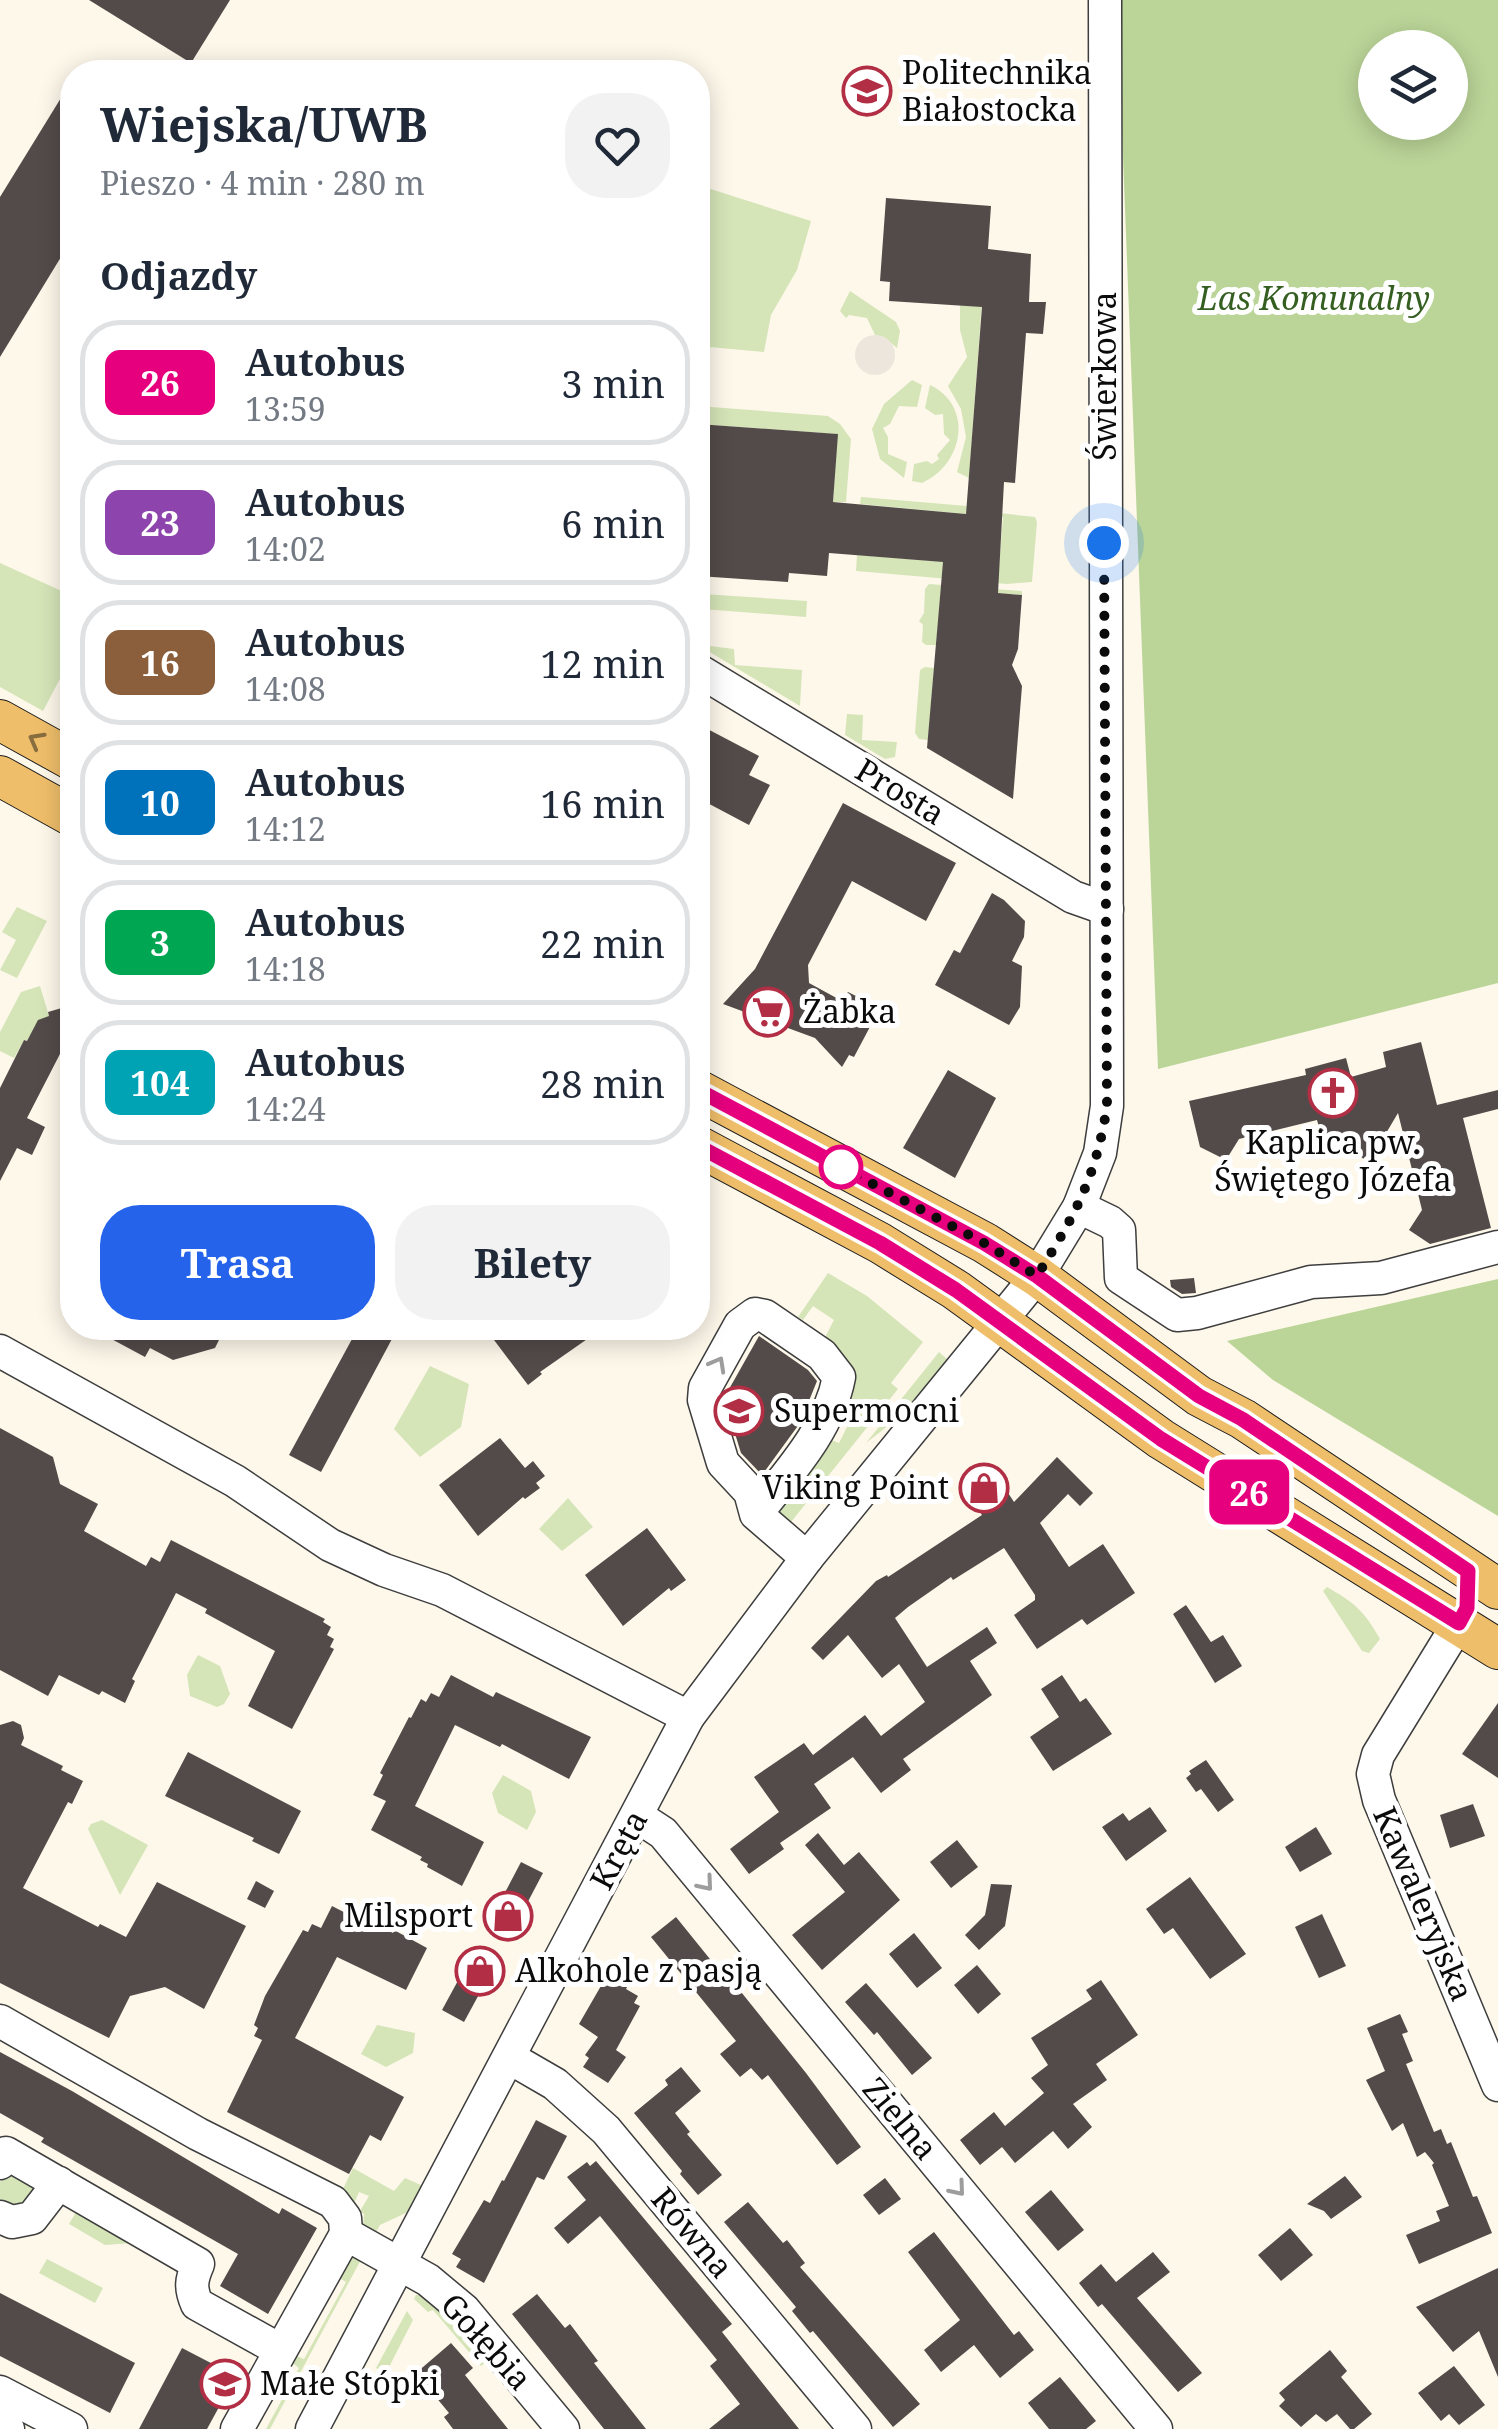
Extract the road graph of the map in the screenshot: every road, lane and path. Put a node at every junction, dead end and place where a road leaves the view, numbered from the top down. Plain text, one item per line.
1 (1105, 0) edge
2 (710, 677) edge
3 (0, 720) edge
4 (60, 753) edge
5 (0, 776) edge
6 (60, 799) edge
7 (1106, 909) junction
8 (710, 1096) edge
9 (710, 1152) edge
10 (905, 1202) junction
11 (1078, 1207) junction
12 (880, 1243) junction
13 (1498, 1247) edge
14 (1037, 1276) junction
15 (1002, 1321) junction
16 (0, 1351) edge
17 (756, 1514) junction
18 (807, 1558) junction
19 (1498, 1589) edge
20 (1459, 1623) junction
21 (1498, 1648) edge
22 (688, 1717) junction
23 (637, 1816) junction
24 (0, 2021) edge
25 (510, 2058) junction
26 (1498, 2085) edge
27 (0, 2163) edge
28 (59, 2183) junction
29 (0, 2216) edge
30 (346, 2234) junction
31 (401, 2265) junction
32 (280, 2350) junction
33 (0, 2392) edge
34 (0, 2425) edge
35 (8, 2429) edge
36 (71, 2429) edge
37 (237, 2429) edge
38 (312, 2429) edge
39 (563, 2429) edge
40 (855, 2429) edge
41 (1156, 2429) edge

1 - 7 street, Świerkowa
2 - 7 street, Prosta
4 -> 3 main road
5 - 6 main road
7 - 11 street, Świerkowa
8 - 10 main road
9 - 12 main road
10 - 12 main road
10 - 14 main road
11 - 13 street
11 - 14 street, Świerkowa
12 - 15 main road
14 - 15 street, Świerkowa
14 - 19 main road
15 - 18 street, Kręta
15 - 20 main road
16 - 22 street
17 -> 17 street
17 - 18 street
18 - 22 street, Kręta
20 - 21 main road
20 - 26 street, Kawaleryjska
22 - 23 street, Kręta
23 - 25 street, Kręta
23 -> 41 street, Zielna
24 - 30 street
25 - 31 street, Kręta
25 - 40 street, Równa
27 - 28 street
28 - 29 street
28 - 32 street
30 - 31 street, Gołębia
30 - 32 street
31 - 38 street, Kręta
31 - 39 street, Gołębia
32 - 37 street
33 - 36 street
34 - 35 street

